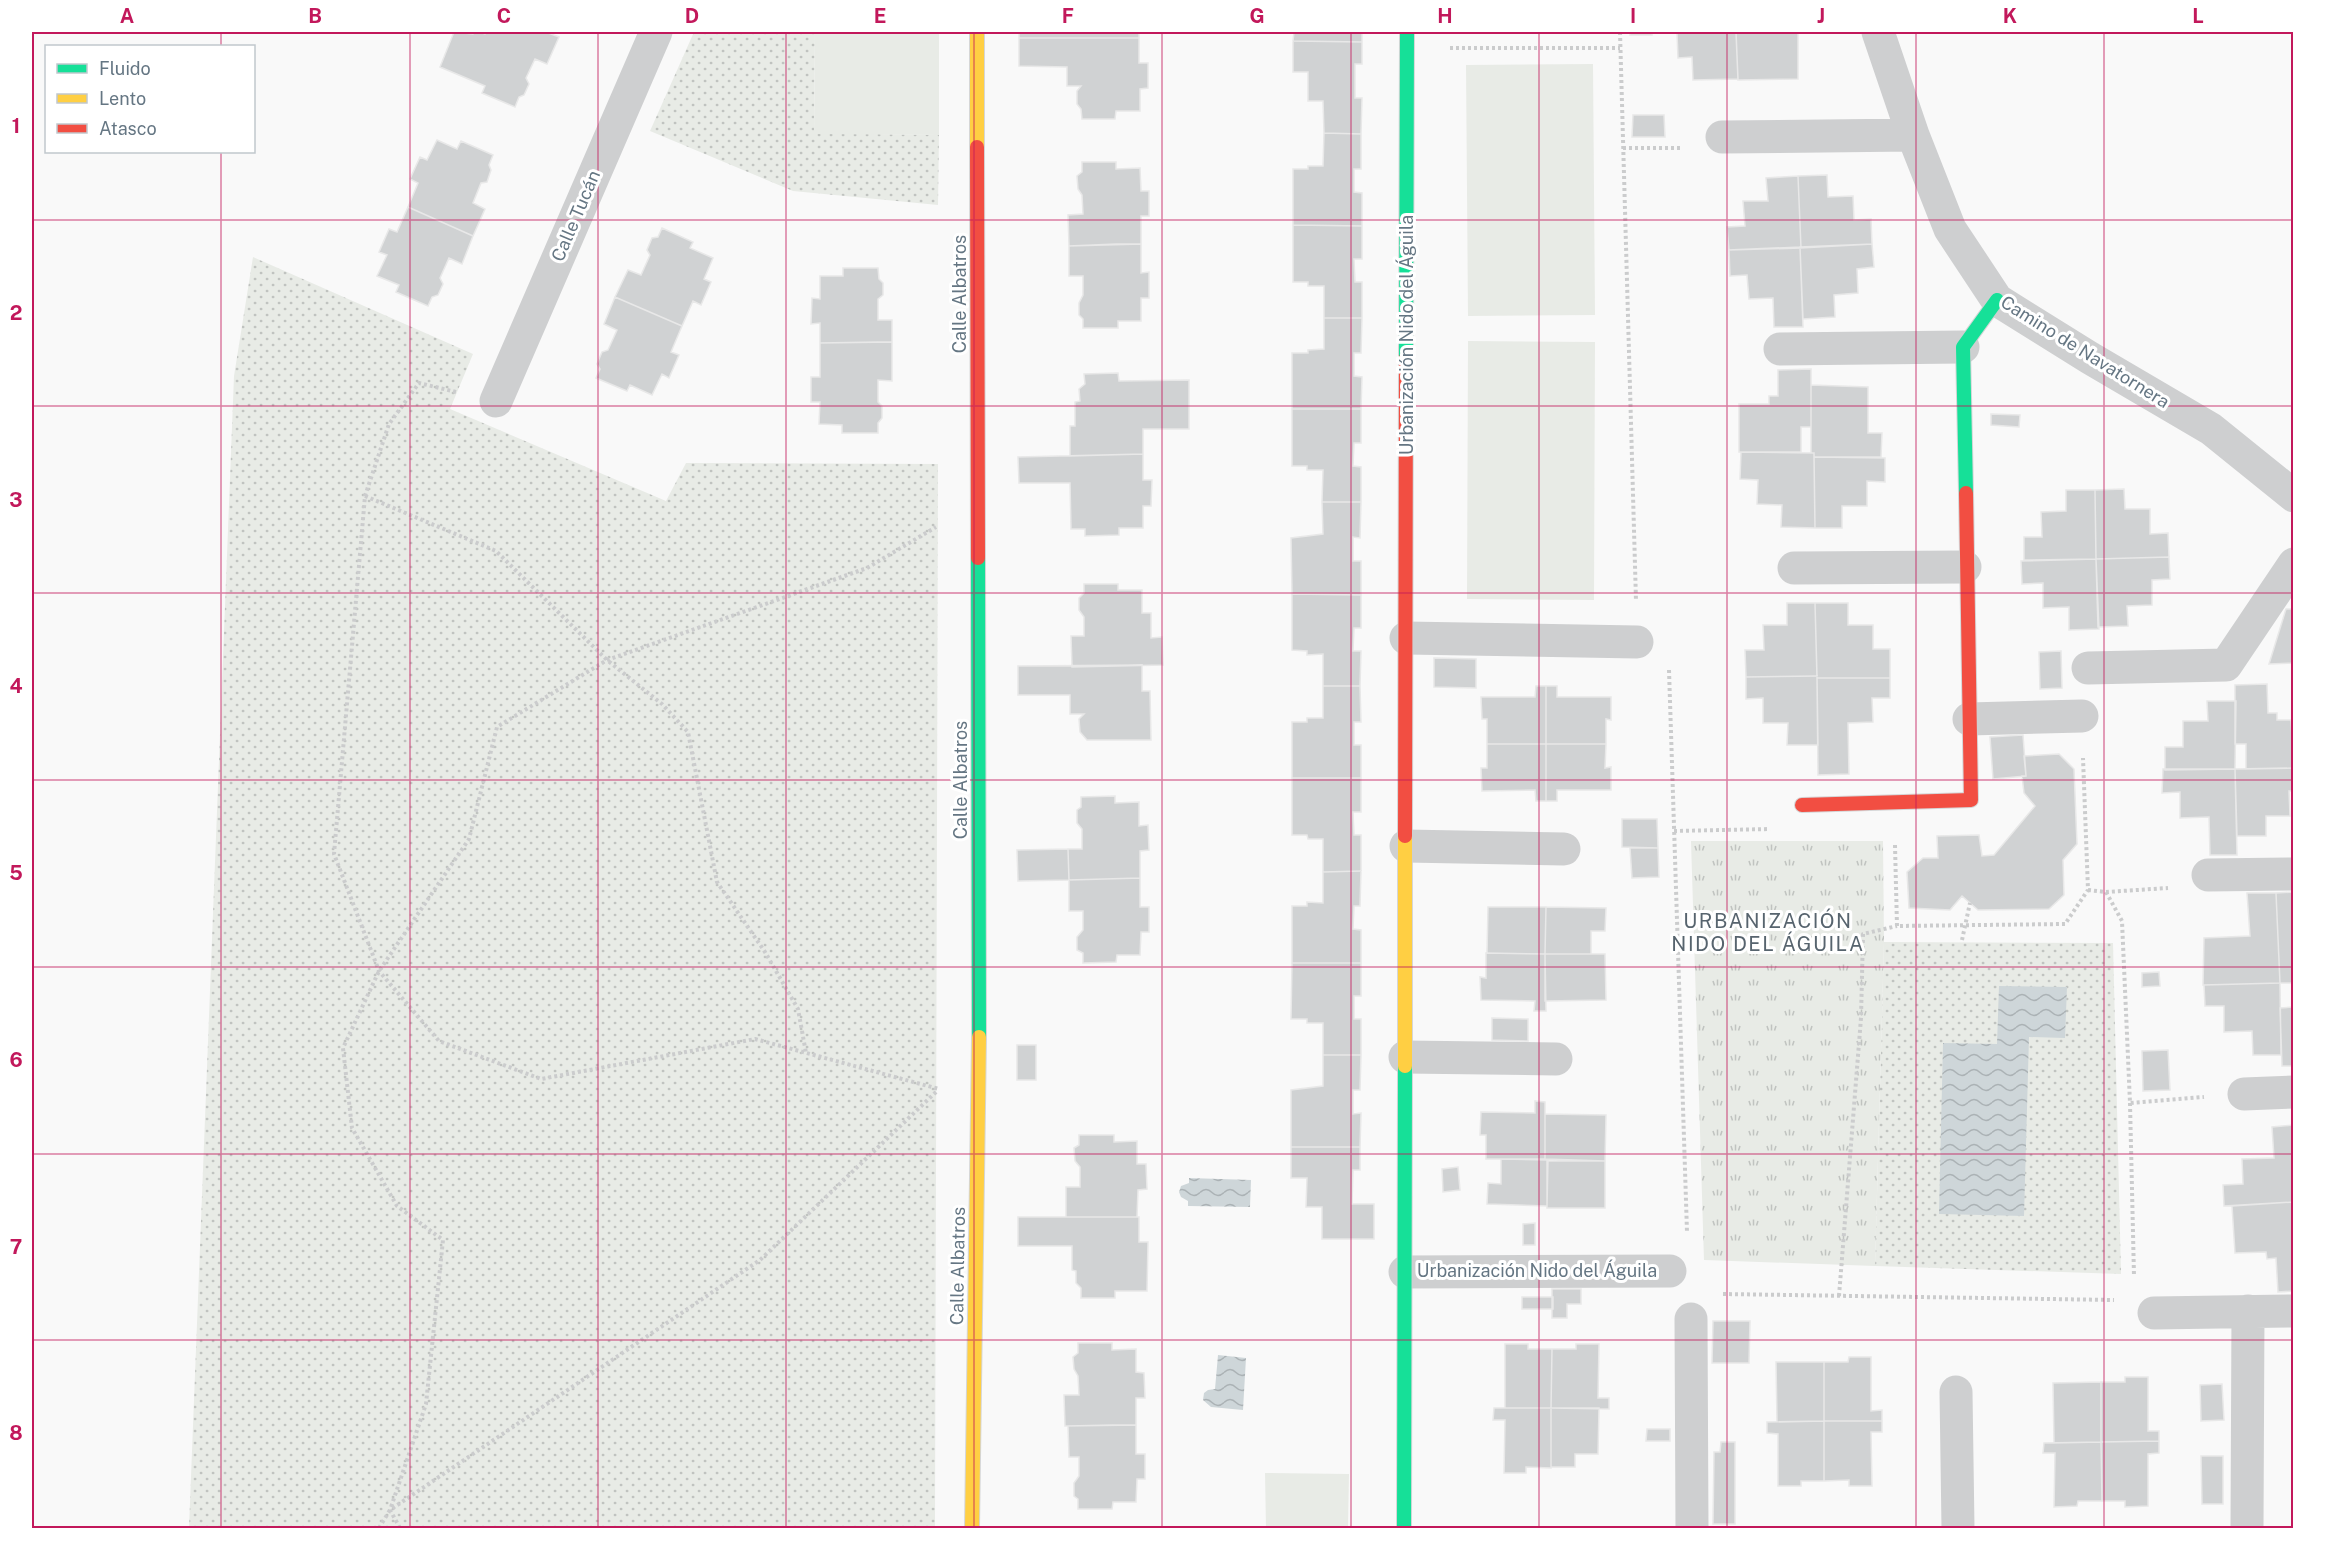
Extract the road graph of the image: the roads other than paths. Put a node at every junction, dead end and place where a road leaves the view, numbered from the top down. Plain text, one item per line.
1 (656, 32) edge
2 (977, 32) edge
3 (1407, 32) edge
4 (1878, 32) edge
5 (1913, 135) junction
6 (1722, 136) road end
7 (1997, 300) junction
8 (1963, 347) junction
9 (1780, 349) dead end
10 (496, 401) road end
11 (2294, 496) edge
12 (2294, 564) edge
13 (1965, 567) junction
14 (1794, 568) dead end
15 (1406, 638) junction
16 (1637, 642) road end
17 (2088, 668) dead end
18 (2082, 716) road end
19 (1969, 719) junction
20 (1802, 805) road end
21 (1406, 846) junction
22 (1564, 849) dead end
23 (2294, 874) edge
24 (2208, 875) road end
25 (1405, 1057) junction
26 (1556, 1059) dead end
27 (2294, 1092) edge
28 (2244, 1094) road end
29 (1670, 1271) dead end
30 (1405, 1272) junction
31 (2145, 1306) road end
32 (2248, 1311) junction
33 (2294, 1311) edge
34 (1691, 1319) road end
35 (1956, 1392) dead end
36 (972, 1528) edge
37 (1404, 1528) edge
38 (1692, 1528) edge
39 (1958, 1528) edge
40 (2247, 1528) edge

1 - 10 street, Calle Tucán
2 - 36 street, Calle Albatros
3 - 15 street, Urbanización Nido del Águila
4 - 5 street, Camino de Navatornera
5 - 6 street
5 - 7 street, Camino de Navatornera
7 - 8 street
7 - 11 street, Camino de Navatornera
8 - 9 street
8 - 13 street
12 - 17 street
13 - 14 street
13 - 19 street
15 - 16 street
15 - 21 street, Urbanización Nido del Águila
18 - 19 street
19 - 20 street
21 - 22 street
21 - 25 street, Urbanización Nido del Águila
23 - 24 street
25 - 26 street
25 - 30 street, Urbanización Nido del Águila
27 - 28 street
29 - 30 street, Urbanización Nido del Águila
30 - 37 street, Urbanización Nido del Águila
31 - 32 street
32 - 33 street
32 - 40 street
34 - 38 street
35 - 39 street

